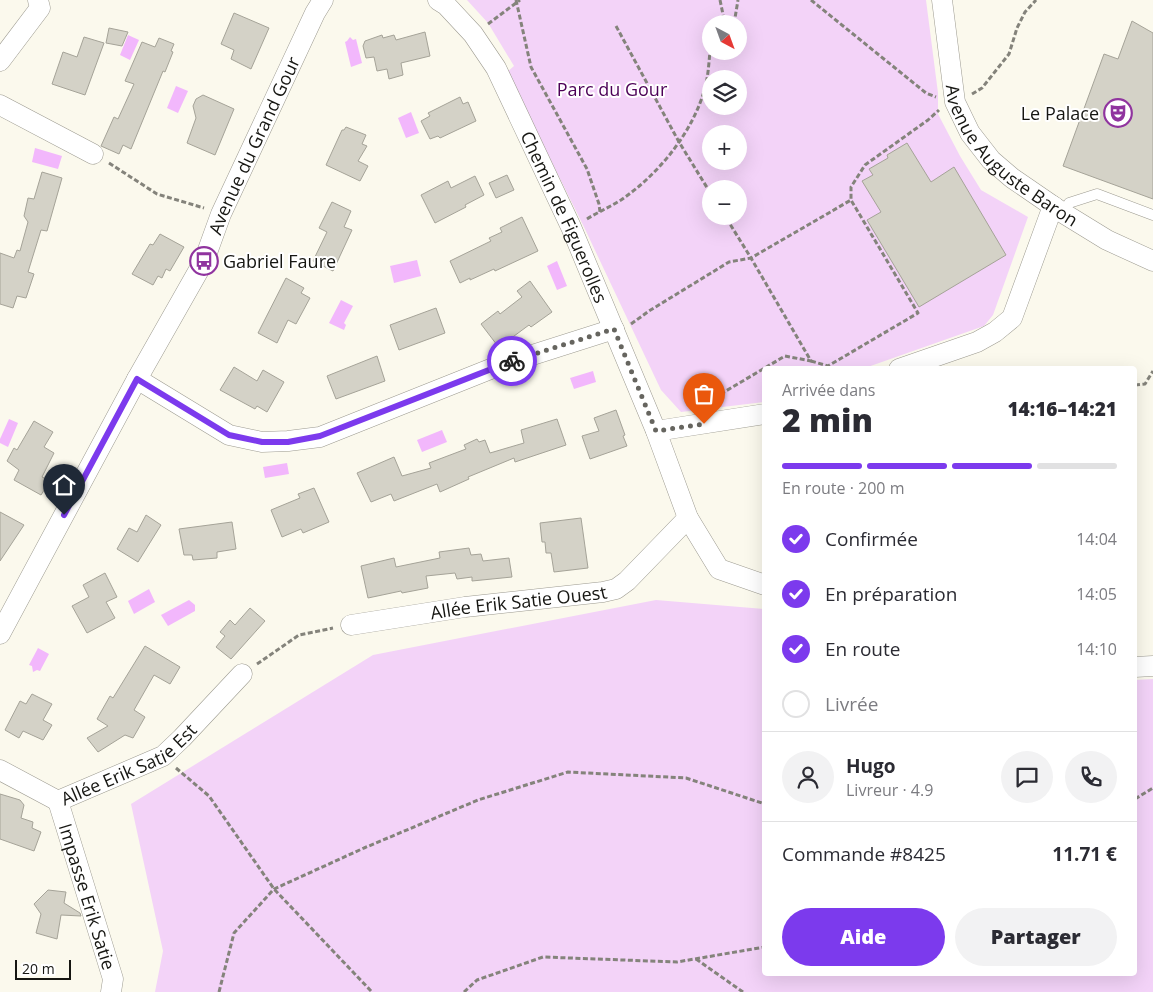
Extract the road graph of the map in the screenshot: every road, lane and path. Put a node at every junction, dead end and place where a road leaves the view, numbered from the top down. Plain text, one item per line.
1 (38, 0) edge
2 (323, 0) edge
3 (438, 0) edge
4 (720, 0) edge
5 (738, 0) edge
6 (811, 0) edge
7 (942, 0) edge
8 (1036, 0) edge
9 (518, 1) edge
10 (723, 15) edge
11 (736, 15) edge
12 (616, 26) dead end
13 (473, 34) junction
14 (709, 60) edge
15 (0, 61) edge
16 (963, 98) junction
17 (0, 105) edge
18 (928, 120) dead end
19 (679, 142) junction
20 (93, 154) joint
21 (702, 180) edge
22 (851, 200) junction
23 (1058, 209) junction
24 (221, 214) junction
25 (1153, 215) edge
26 (731, 225) edge
27 (751, 258) junction
28 (1153, 260) edge
29 (615, 332) junction
30 (811, 361) junction
31 (769, 366) edge
32 (908, 366) edge
33 (762, 370) edge
34 (1153, 371) edge
35 (137, 379) junction
36 (1137, 385) edge
37 (714, 398) dead end
38 (762, 414) edge
39 (656, 431) junction
40 (688, 518) junction
41 (762, 584) edge
42 (351, 625) joint
43 (0, 634) edge
44 (1153, 666) edge
45 (1137, 667) edge
46 (242, 674) joint
47 (163, 756) junction
48 (0, 770) edge
49 (1153, 788) edge
50 (1137, 798) edge
51 (58, 801) junction
52 (762, 803) edge
53 (274, 889) junction
54 (762, 948) edge
55 (696, 959) junction
56 (111, 992) edge
57 (219, 992) edge
58 (372, 992) edge
59 (464, 992) edge
60 (742, 992) edge

1 - 15 street
2 - 24 street, Avenue du Grand Gour
3 - 13 street, Chemin de Figuerolles
4 - 10 path
5 - 11 path
6 - 16 path
7 - 16 street, Avenue Auguste Baron
8 - 16 path
9 - 13 path
9 - 19 path
12 - 19 path
13 - 29 street, Chemin de Figuerolles
14 - 19 path
16 - 23 street, Avenue Auguste Baron
17 - 20 street
18 - 22 path
19 - 21 path
20 - 24 path
22 - 27 path
22 - 30 path
23 - 25 lane
23 - 28 street, Avenue Auguste Baron
23 - 32 street
24 - 35 street, Avenue du Grand Gour
26 - 27 path
27 - 29 path
27 - 30 path
29 - 35 street
29 - 39 street, Chemin de Figuerolles
30 - 31 path
33 - 37 path
34 - 36 path
35 - 43 street, Avenue du Grand Gour
38 - 39 street
39 - 40 street, Chemin de Figuerolles
40 - 41 street, Chemin de Figuerolles
40 - 42 street, Allée Erik Satie Ouest
42 - 46 path
44 - 45 street
46 - 47 street, Allée Erik Satie Est
47 - 51 street, Allée Erik Satie Est
47 - 53 path
48 - 51 street, Allée Erik Satie Est
49 - 50 path
51 - 56 street, Impasse Erik Satie
52 - 53 path
53 - 57 path
53 - 58 path
54 - 55 path
55 - 59 path
55 - 60 path

